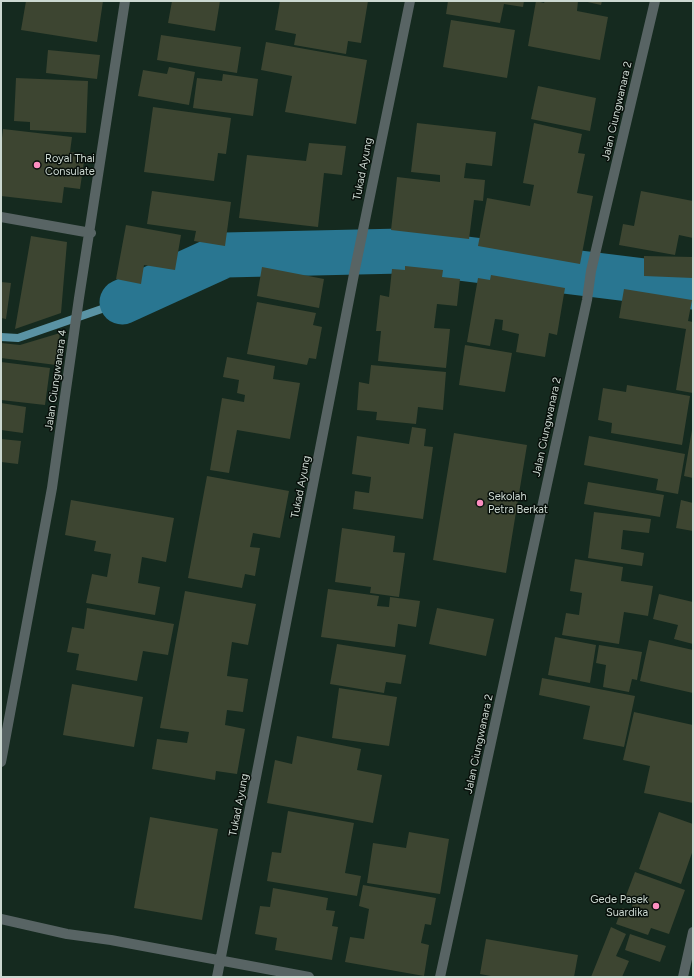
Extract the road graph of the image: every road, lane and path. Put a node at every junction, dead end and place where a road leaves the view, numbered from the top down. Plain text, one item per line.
1 (126, 1) edge
2 (410, 1) edge
3 (655, 1) edge
4 (1, 217) edge
5 (90, 233) junction
6 (1, 762) edge
7 (1, 919) edge
8 (693, 932) edge
9 (221, 961) junction
10 (217, 977) edge
11 (309, 977) edge
12 (440, 977) edge
13 (683, 977) edge

1 - 5 street, Jalan Ciungwanara 4
2 - 9 street, Tukad Ayung
3 - 12 street, Jalan Ciungwanara 2
4 - 5 street
5 - 6 street, Jalan Ciungwanara 4
7 - 9 street
8 - 13 street
9 - 10 street, Tukad Ayung
9 - 11 street

